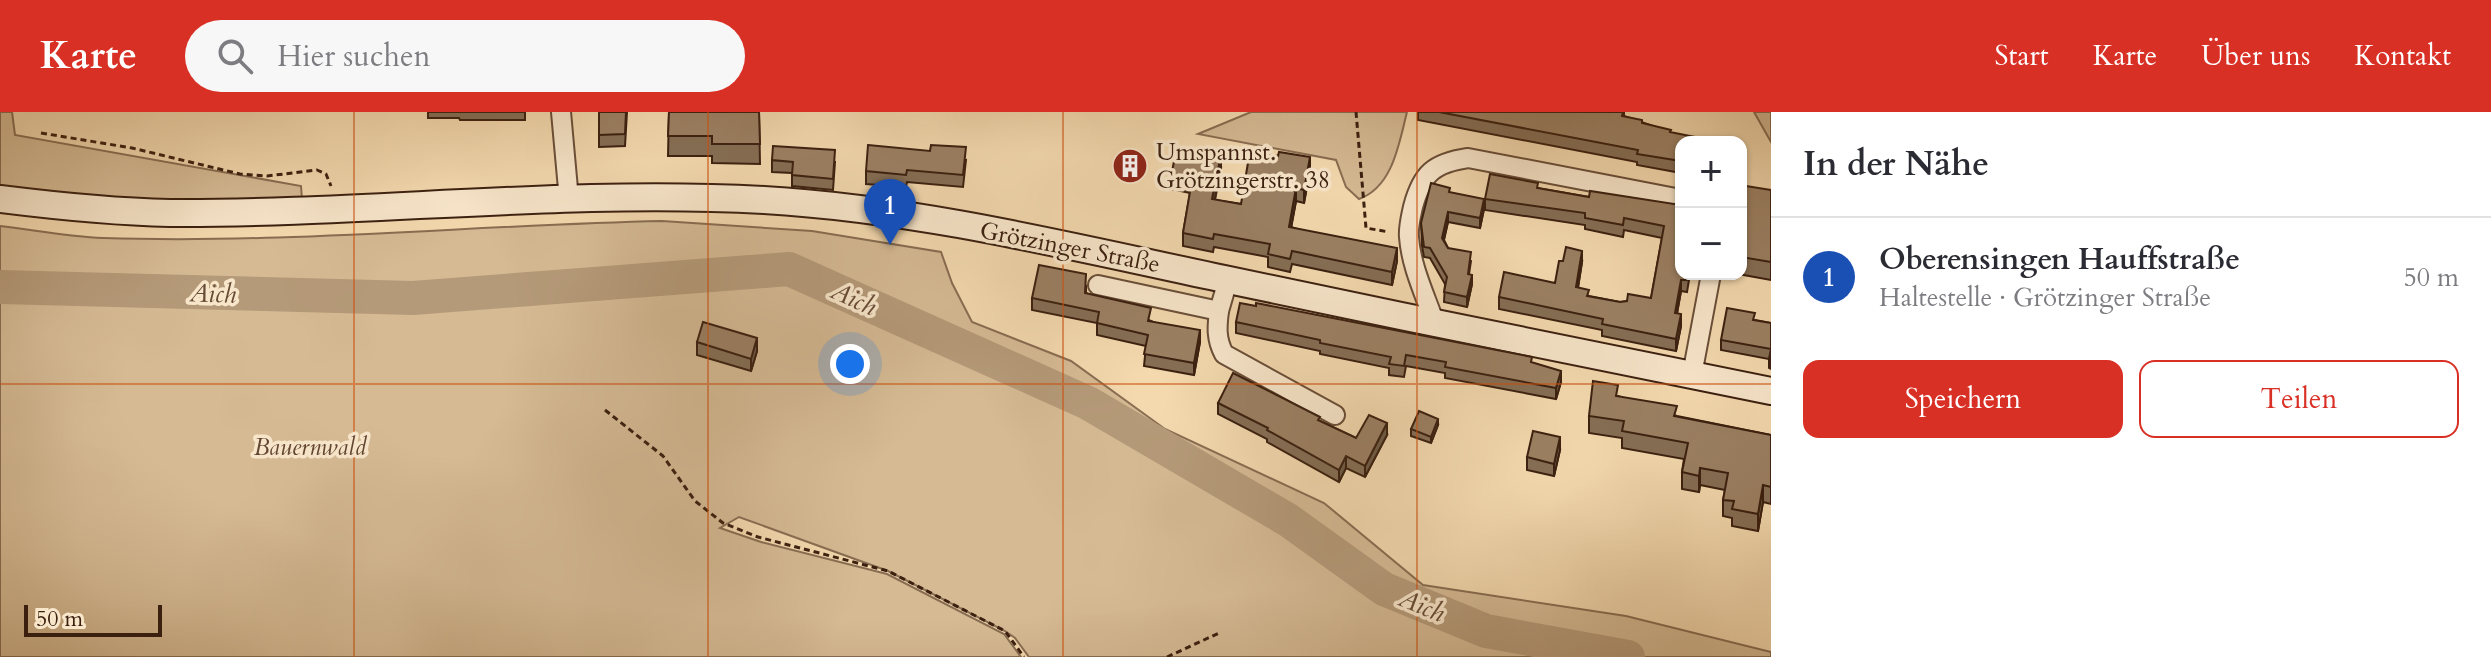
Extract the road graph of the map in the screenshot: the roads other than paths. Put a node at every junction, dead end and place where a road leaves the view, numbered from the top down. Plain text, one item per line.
1 (561, 112) edge
2 (1675, 198) edge
3 (0, 199) edge
4 (569, 200) junction
5 (1228, 280) junction
6 (1710, 280) edge
7 (1098, 285) dead end
8 (1219, 311) junction
9 (1434, 321) junction
10 (1692, 375) junction
11 (1771, 391) edge
12 (1335, 415) dead end

1 - 4 street
2 - 9 street
3 - 4 main road, Grötzinger Straße
4 - 5 main road, Grötzinger Straße
5 - 8 street
5 - 9 main road, Grötzinger Straße
6 - 10 street
7 - 8 street
8 - 12 street
9 - 10 main road, Grötzinger Straße
10 - 11 main road, Grötzinger Straße

